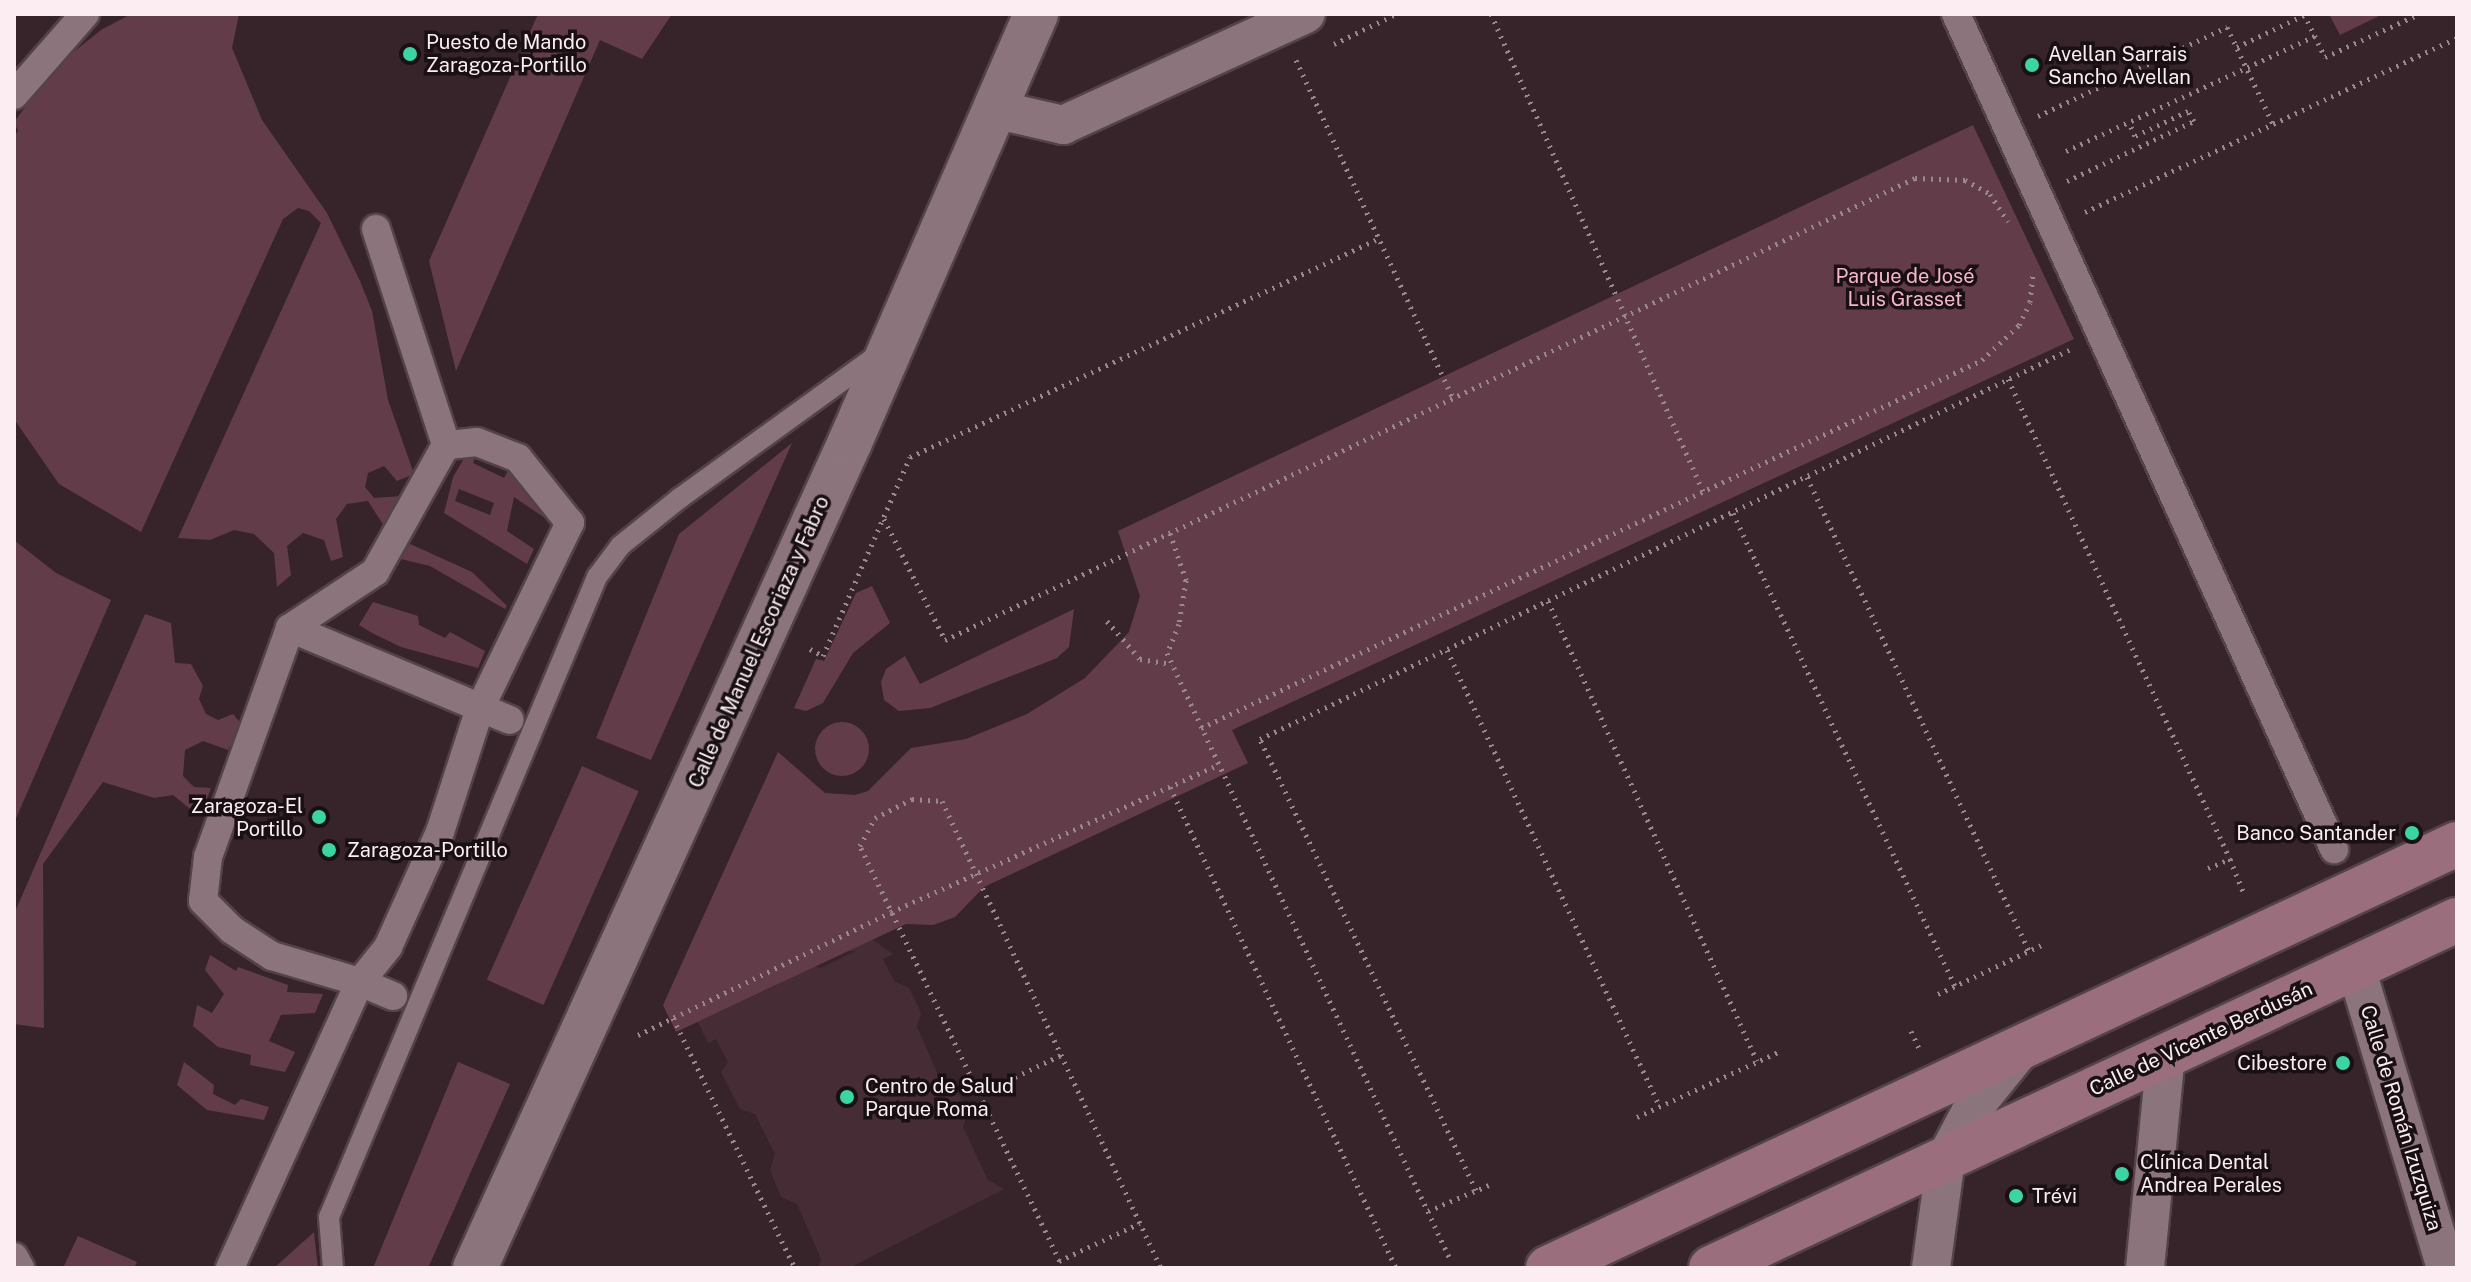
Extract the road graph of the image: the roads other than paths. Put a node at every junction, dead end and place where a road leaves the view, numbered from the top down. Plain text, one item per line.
1 (85, 14) edge
2 (1036, 14) edge
3 (1306, 14) edge
4 (1956, 14) edge
5 (14, 95) edge
6 (998, 110) junction
7 (376, 229) dead end
8 (890, 347) junction
9 (446, 445) junction
10 (290, 628) junction
11 (480, 708) junction
12 (510, 720) dead end
13 (2457, 844) edge
14 (2334, 849) dead end
15 (2457, 920) edge
16 (2356, 968) junction
17 (360, 982) junction
18 (393, 996) dead end
19 (2021, 1049) junction
20 (2166, 1055) junction
21 (1946, 1158) junction
22 (14, 1257) edge
23 (20, 1268) edge
24 (230, 1268) edge
25 (333, 1268) edge
26 (475, 1268) edge
27 (1548, 1268) edge
28 (1711, 1268) edge
29 (1931, 1268) edge
30 (2145, 1268) edge
31 (2446, 1268) edge

1 - 5 street
2 - 6 street, Calle de Manuel Escoriaza y Fabro
3 - 6 street
4 - 14 street
6 - 8 street, Calle de Manuel Escoriaza y Fabro
7 - 9 street
8 - 25 lane
8 - 26 street, Calle de Manuel Escoriaza y Fabro
9 - 10 street
9 - 11 street
10 - 11 street
10 - 17 street
11 - 12 street
11 - 17 street
13 - 19 main road
15 - 16 main road, Calle de Vicente Berdusán
16 - 20 main road, Calle de Vicente Berdusán
16 - 31 street, Calle de Román Izuzquiza
17 - 18 street
17 - 24 street
19 - 21 street
19 - 27 main road
20 - 21 main road, Calle de Vicente Berdusán
20 - 30 street
21 - 28 main road, Calle de Vicente Berdusán
21 - 29 street
22 - 23 street

